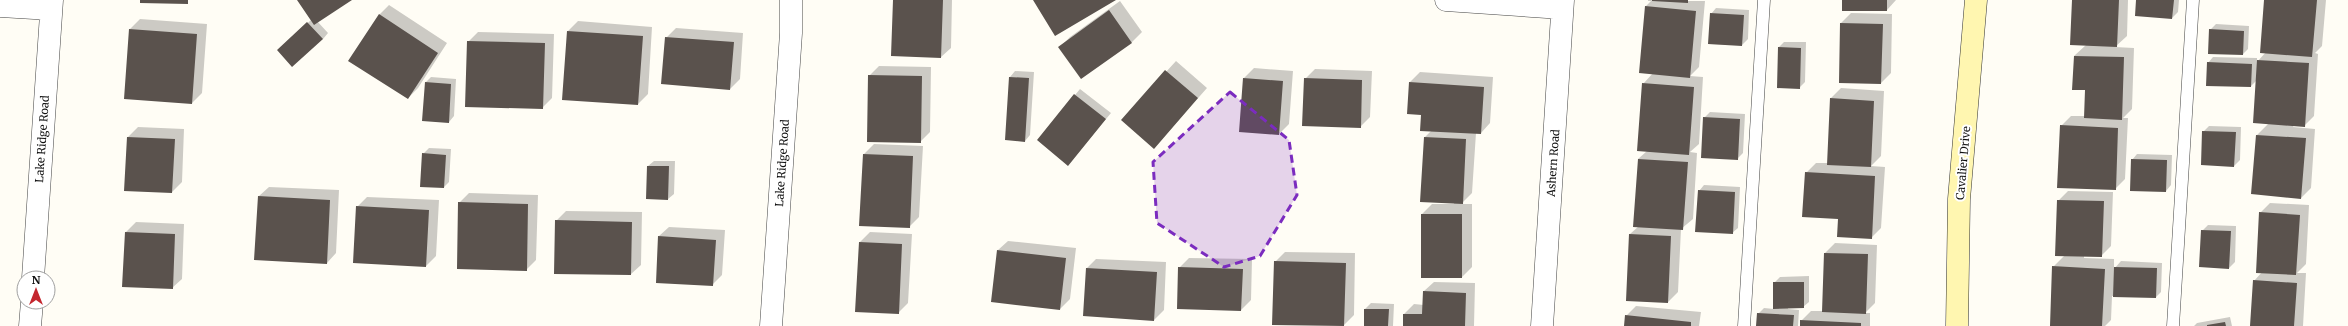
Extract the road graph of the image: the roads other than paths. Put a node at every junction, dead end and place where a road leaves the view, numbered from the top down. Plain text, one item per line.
1 (791, 0) edge
2 (1446, 0) edge
3 (1764, 0) edge
4 (1976, 0) edge
5 (2193, 0) edge
6 (1563, 4) edge
7 (51, 5) edge
8 (0, 6) edge
9 (34, 270) edge
10 (31, 310) edge
11 (30, 326) edge
12 (771, 326) edge
13 (1542, 326) edge
14 (1744, 326) edge
15 (1957, 326) edge
16 (2173, 326) edge

1 - 12 street, Lake Ridge Road
2 - 6 street
3 - 14 lane
4 - 15 street, Cavalier Drive
5 - 16 lane
6 - 13 street, Ashern Road
7 - 8 street
7 - 9 street, Lake Ridge Road
10 - 11 street

